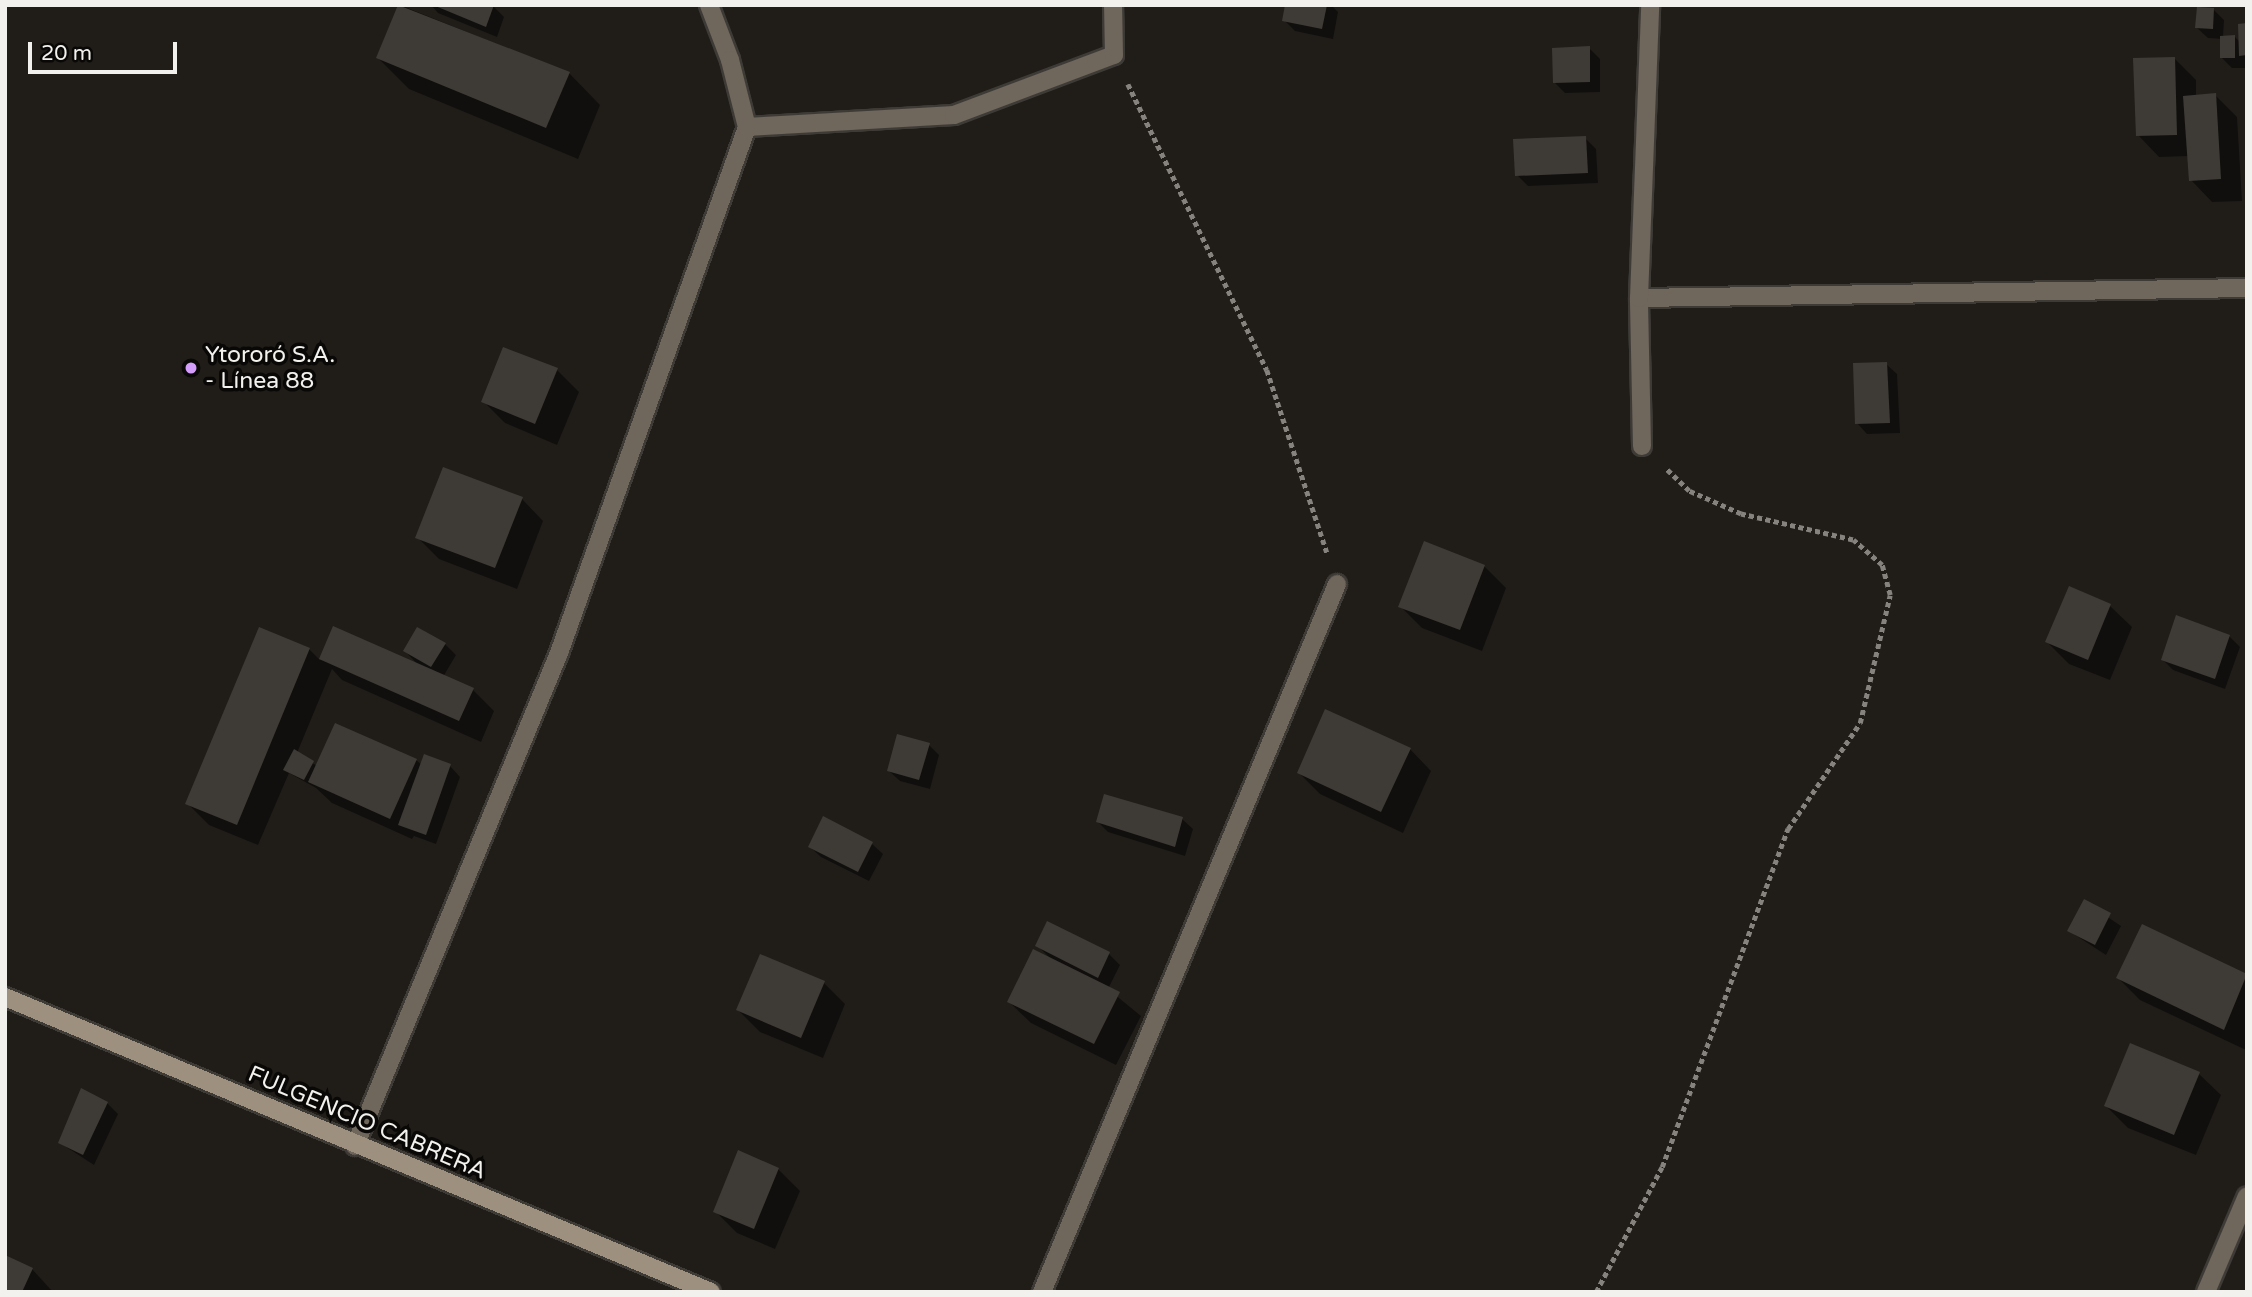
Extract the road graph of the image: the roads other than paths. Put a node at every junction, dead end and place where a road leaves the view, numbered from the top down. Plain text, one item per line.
1 (709, 5) edge
2 (1113, 5) edge
3 (1650, 5) edge
4 (747, 127) junction
5 (2247, 288) edge
6 (1639, 298) junction
7 (1642, 446) road end
8 (1337, 584) road end
9 (5, 997) edge
10 (355, 1146) junction
11 (2247, 1196) edge
12 (711, 1292) edge
13 (1042, 1292) edge
14 (2206, 1292) edge

1 - 4 street
2 - 4 street
3 - 6 street
4 - 10 street
5 - 6 street
6 - 7 street
8 - 13 street
9 - 10 main road, FULGENCIO CABRERA
10 - 12 main road, FULGENCIO CABRERA
11 - 14 street

